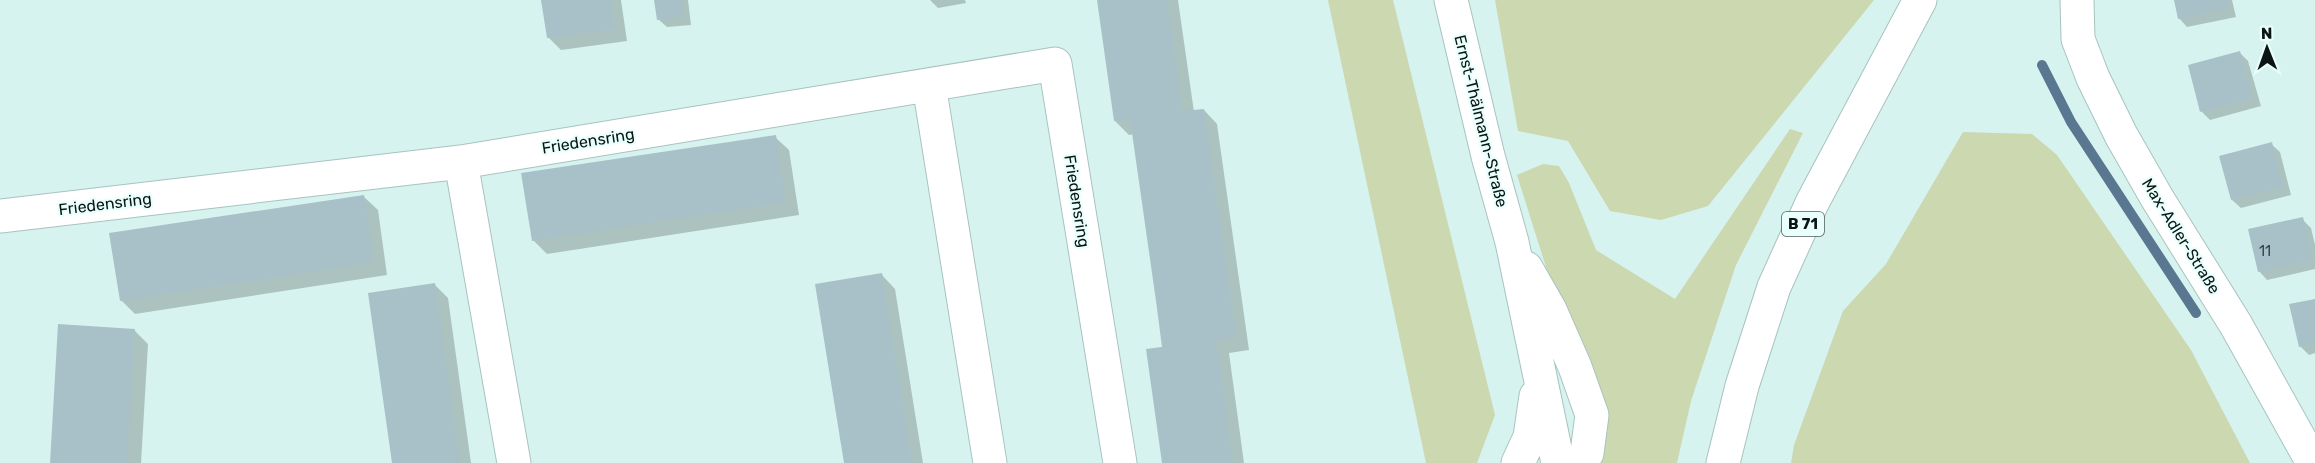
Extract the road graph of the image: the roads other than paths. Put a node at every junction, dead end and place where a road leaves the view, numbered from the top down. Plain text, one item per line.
1 (1451, 0) edge
2 (1920, 0) edge
3 (2077, 0) edge
4 (929, 85) junction
5 (461, 162) junction
6 (0, 216) edge
7 (1512, 242) junction
8 (1539, 380) junction
9 (514, 463) edge
10 (990, 463) edge
11 (1120, 463) edge
12 (1518, 463) edge
13 (1558, 463) edge
14 (1581, 463) edge
15 (1723, 463) edge
16 (2313, 463) edge

1 - 7 street, Ernst-Thälmann-Straße
2 - 15 street, B 71
3 - 16 street, Max-Adler-Straße
4 - 5 street, Friedensring
4 - 10 street
4 - 11 street, Friedensring
5 - 6 street, Friedensring
5 - 9 street
7 - 8 street, Ernst-Thälmann-Straße
7 - 14 street, Ernst-Thälmann-Straße
8 - 12 street
8 - 13 street, Ernst-Thälmann-Straße

